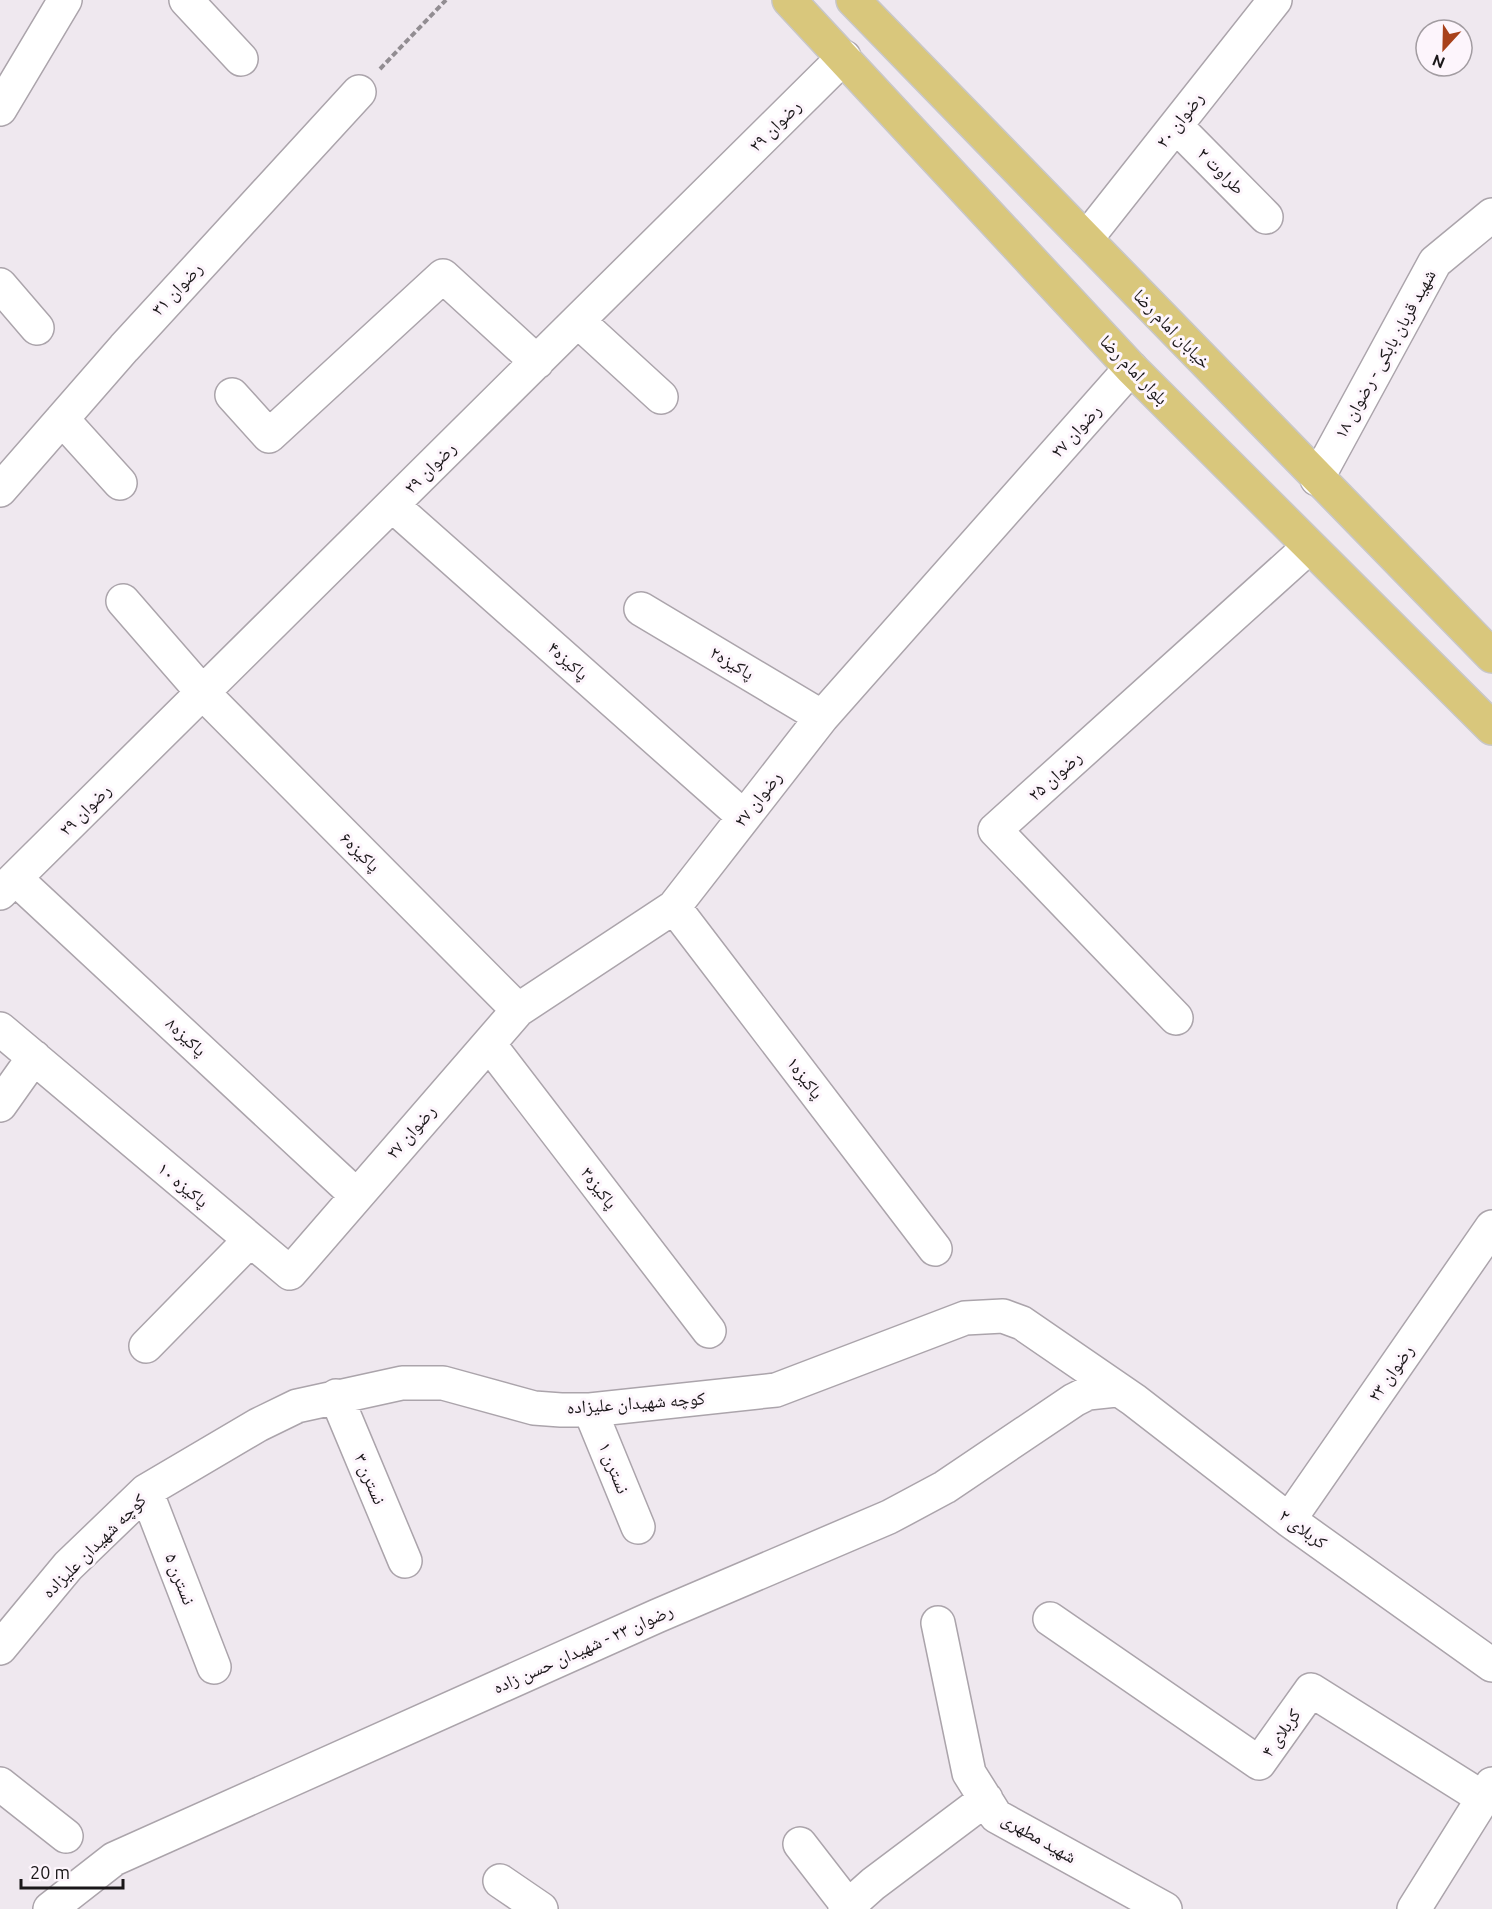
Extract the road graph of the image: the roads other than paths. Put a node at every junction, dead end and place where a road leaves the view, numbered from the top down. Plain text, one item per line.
1 (65, 0) edge
2 (186, 0) edge
3 (789, 0) edge
4 (853, 0) edge
5 (1275, 0) edge
6 (844, 57) junction
7 (241, 59) dead end
8 (359, 92) road end
9 (0, 109) edge
10 (1176, 126) junction
11 (1492, 215) edge
12 (1266, 217) dead end
13 (1086, 239) junction
14 (0, 285) edge
15 (578, 321) junction
16 (37, 328) dead end
17 (537, 362) junction
18 (1131, 368) junction
19 (231, 395) dead end
20 (661, 397) dead end
21 (62, 419) junction
22 (1317, 479) junction
23 (120, 483) dead end
24 (0, 490) edge
25 (392, 505) junction
26 (1309, 547) junction
27 (123, 601) dead end
28 (641, 609) dead end
29 (1492, 656) edge
30 (202, 693) junction
31 (822, 717) junction
32 (1492, 728) edge
33 (744, 818) junction
34 (8, 886) edge
35 (674, 907) junction
36 (518, 1010) junction
37 (1176, 1018) dead end
38 (0, 1029) edge
39 (489, 1044) junction
40 (34, 1057) junction
41 (0, 1105) edge
42 (356, 1195) junction
43 (1492, 1227) edge
44 (249, 1241) junction
45 (935, 1249) dead end
46 (709, 1331) dead end
47 (146, 1346) dead end
48 (1116, 1390) junction
49 (336, 1396) junction
50 (590, 1410) junction
51 (146, 1491) junction
52 (1289, 1520) junction
53 (638, 1527) dead end
54 (405, 1561) dead end
55 (1050, 1619) dead end
56 (938, 1623) dead end
57 (0, 1648) edge
58 (1492, 1665) edge
59 (214, 1667) dead end
60 (0, 1784) edge
61 (1488, 1791) edge
62 (986, 1799) junction
63 (66, 1836) dead end
64 (800, 1844) dead end
65 (500, 1881) dead end
66 (847, 1907) edge
67 (50, 1909) edge
68 (541, 1909) edge
69 (1165, 1909) edge
70 (1414, 1909) edge

1 - 9 street
2 - 7 street
3 - 6 main road, بلوار امام رضا
4 - 13 main road, خیابان امام رضا
5 - 10 street, رضوان ۲۰
6 - 15 street, رضوان ۲۹
6 - 18 main road, بلوار امام رضا
8 - 21 street, رضوان ۳۱
10 - 12 street, طراوت ۲
10 - 13 street, رضوان ۲۰
11 - 22 street, شهید قربان بابکی - رضوان ۱۸
13 - 22 main road, خیابان امام رضا
14 - 16 street
15 - 17 street, رضوان ۲۹
15 - 20 street
17 - 19 street
17 - 25 street, رضوان ۲۹
18 - 26 main road, بلوار امام رضا
18 - 31 street, رضوان ۲۷
21 - 23 street
21 - 24 street, رضوان ۳۱
22 - 29 main road, خیابان امام رضا
25 - 30 street, رضوان ۲۹
25 - 33 street, پاکیزه۴
26 - 32 main road, بلوار امام رضا
26 - 37 street, رضوان ۲۵
27 - 30 street, پاکیزه۶
28 - 31 street, پاکیزه۲
30 - 34 street, رضوان ۲۹
30 - 36 street, پاکیزه۶
31 - 33 street, رضوان ۲۷
33 - 35 street, رضوان ۲۷
34 - 42 street, پاکیزه۸
35 - 36 street, رضوان ۲۷
35 - 45 street, پاکیزه۱
36 - 39 street, رضوان ۲۷
38 - 40 street, پاکیزه ۱۰
39 - 42 street, رضوان ۲۷
39 - 46 street, پاکیزه۳
40 - 41 street
40 - 44 street, پاکیزه ۱۰
42 - 44 street, پاکیزه ۱۰
43 - 52 street, رضوان ۲۳
44 - 47 street
48 - 50 street, کوچه شهیدان علیزاده
48 - 52 street, کربلای ۲
48 - 67 street, رضوان ۲۳ - شهیدان حسن زاده
49 - 50 street, کوچه شهیدان علیزاده
49 - 51 street, کوچه شهیدان علیزاده
49 - 54 street, نسترن ۳
50 - 53 street, نسترن ۱
51 - 57 street, کوچه شهیدان علیزاده
51 - 59 street, نسترن ۵
52 - 58 street, کربلای ۲
55 - 61 street, کربلای ۴
56 - 62 street, شهید مطهری
60 - 63 street
61 - 70 street
62 - 66 street
62 - 69 street, شهید مطهری
64 - 66 street
65 - 68 street

